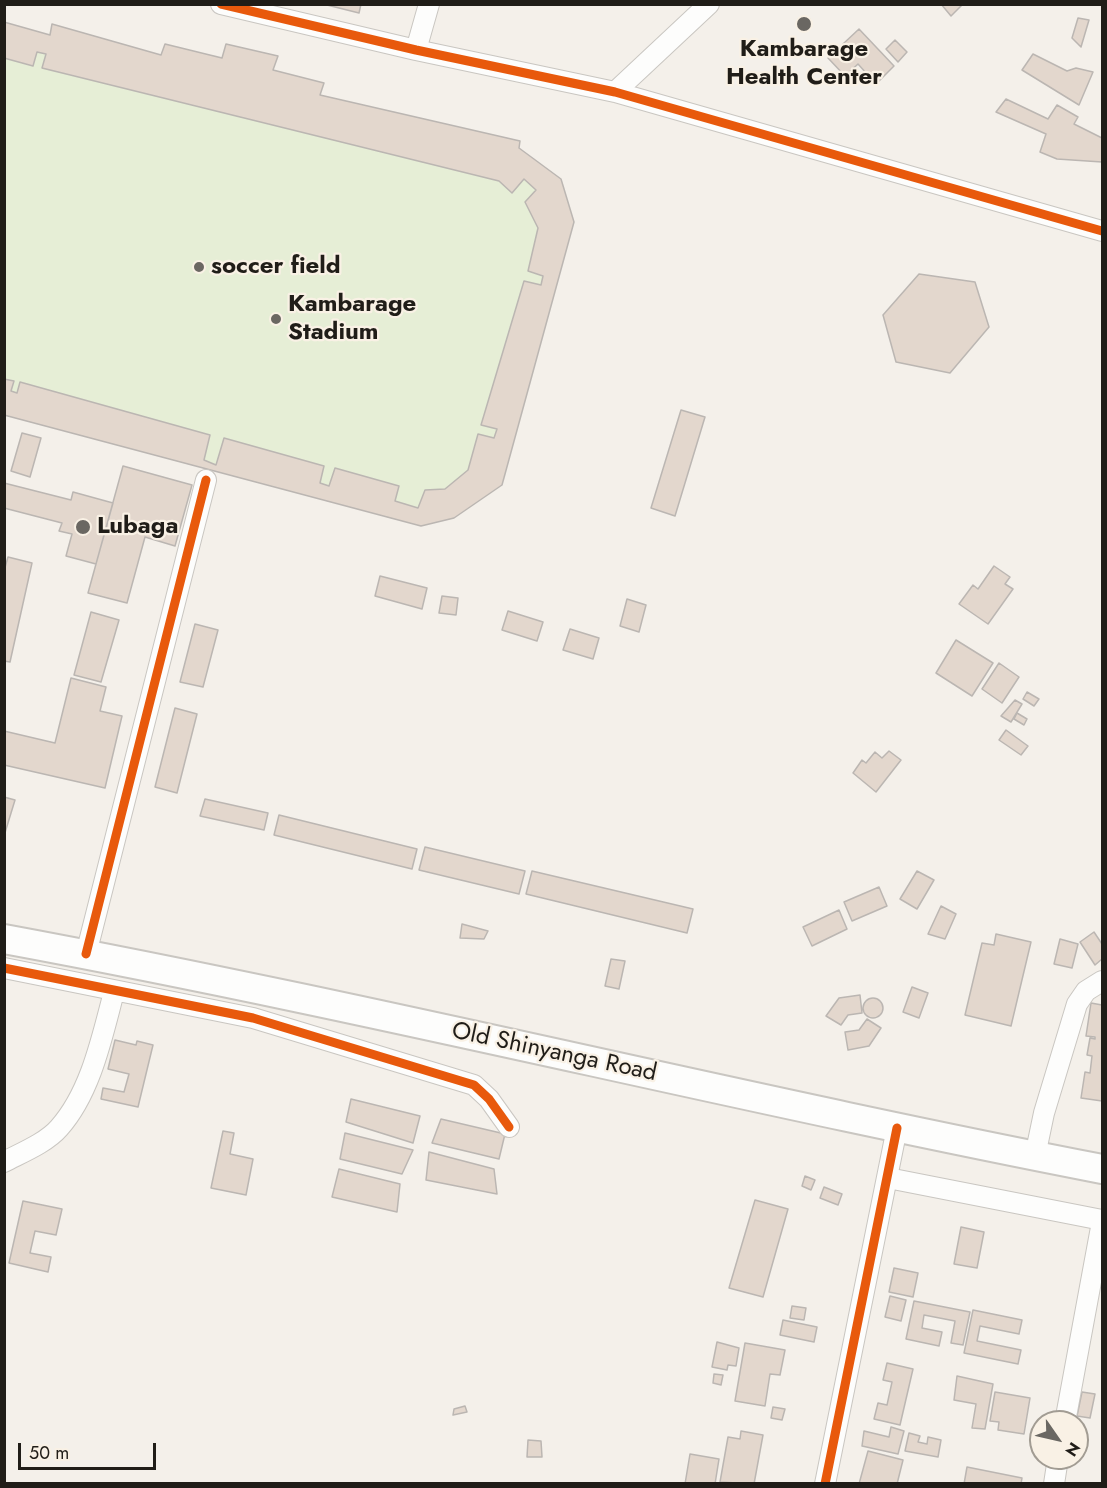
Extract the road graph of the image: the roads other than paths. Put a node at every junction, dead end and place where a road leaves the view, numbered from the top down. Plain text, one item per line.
1 (429, 4) edge
2 (709, 4) edge
3 (234, 6) edge
4 (416, 50) junction
5 (615, 92) junction
6 (1102, 231) edge
7 (206, 480) dead end
8 (4, 939) edge
9 (86, 954) junction
10 (4, 968) edge
11 (1102, 981) edge
12 (114, 992) junction
13 (509, 1127) dead end
14 (897, 1128) junction
15 (1035, 1156) junction
16 (4, 1162) edge
17 (1102, 1169) edge
18 (888, 1178) junction
19 (1102, 1221) edge
20 (1067, 1410) edge
21 (825, 1484) edge

1 - 4 street
2 - 5 street
3 - 4 street
4 - 5 street
5 - 6 street
7 - 9 street
8 - 9 main road, Old Shinyanga Road
9 - 14 main road, Old Shinyanga Road
10 - 12 street
11 - 15 street
12 - 13 street
12 - 16 street
14 - 15 main road, Old Shinyanga Road
14 - 18 street
15 - 17 main road, Old Shinyanga Road
18 - 19 street
18 - 21 street
19 - 20 street

